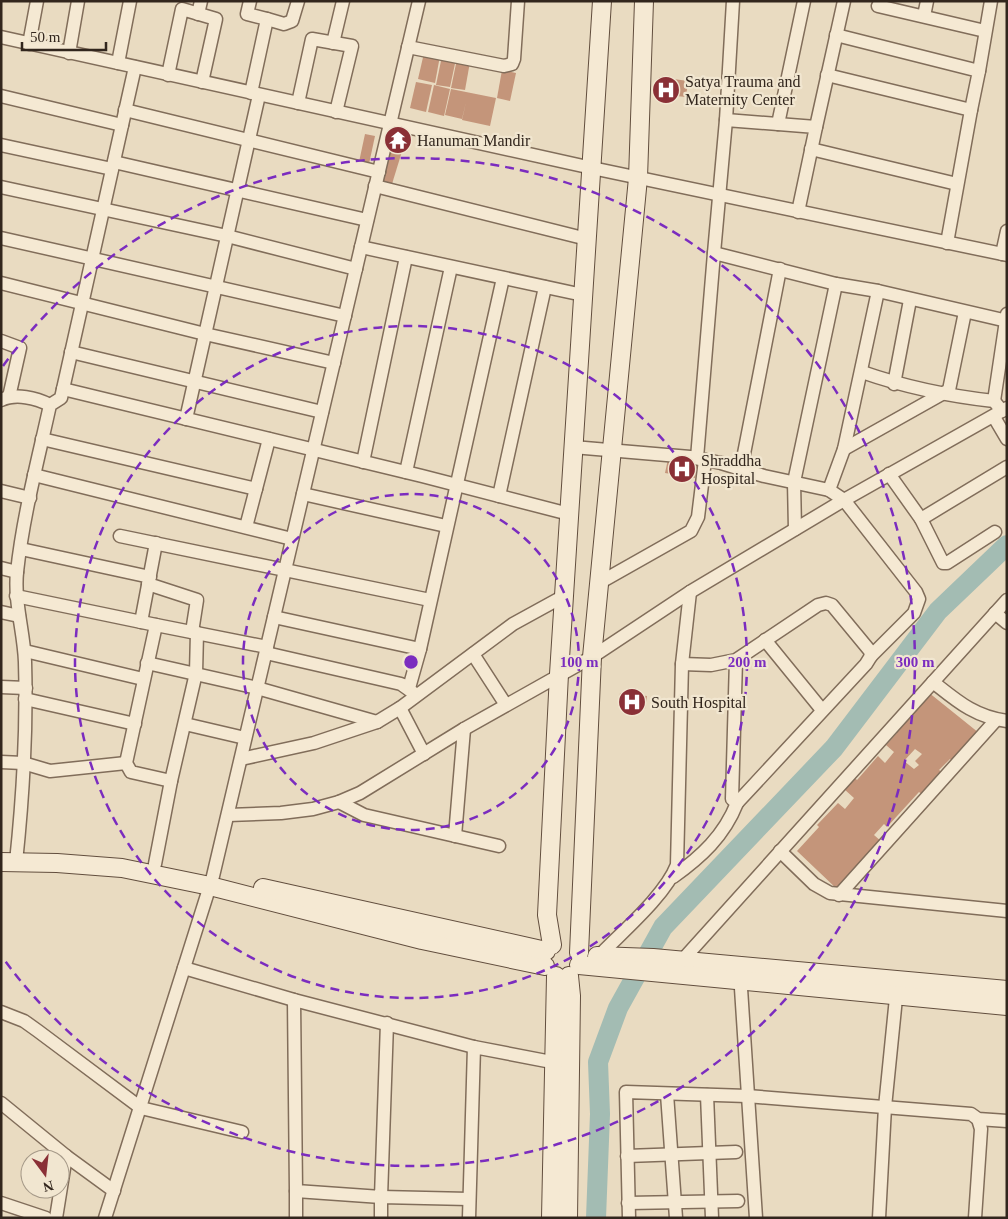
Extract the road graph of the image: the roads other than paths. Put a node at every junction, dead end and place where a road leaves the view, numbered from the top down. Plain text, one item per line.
1 (37, 1) edge
2 (78, 1) edge
3 (130, 1) edge
4 (250, 1) edge
5 (298, 1) edge
6 (343, 1) edge
7 (418, 1) edge
8 (518, 1) edge
9 (602, 1) edge
10 (644, 1) edge
11 (733, 1) edge
12 (804, 1) edge
13 (844, 1) edge
14 (927, 1) edge
15 (991, 1) edge
16 (878, 6) dead end
17 (200, 8) edge
18 (924, 16) junction
19 (266, 19) junction
20 (986, 31) junction
21 (836, 35) junction
22 (1, 38) edge
23 (333, 43) junction
24 (29, 44) junction
25 (408, 47) junction
26 (69, 52) junction
27 (118, 64) junction
28 (135, 67) junction
29 (979, 71) junction
30 (168, 75) junction
31 (828, 75) junction
32 (202, 82) junction
33 (255, 94) junction
34 (1, 96) edge
35 (298, 104) junction
36 (125, 110) junction
37 (971, 110) junction
38 (336, 112) junction
39 (726, 120) junction
40 (390, 124) junction
41 (778, 124) junction
42 (122, 125) junction
43 (816, 127) junction
44 (249, 140) junction
45 (1, 145) edge
46 (811, 149) junction
47 (113, 165) junction
48 (592, 168) junction
49 (379, 172) junction
50 (638, 178) junction
51 (957, 184) junction
52 (375, 186) junction
53 (1, 187) edge
54 (238, 189) junction
55 (718, 195) junction
56 (103, 211) junction
57 (798, 212) junction
58 (367, 220) junction
59 (1007, 231) edge
60 (227, 236) junction
61 (1, 238) edge
62 (587, 239) junction
63 (948, 243) junction
64 (361, 247) junction
65 (714, 253) junction
66 (1005, 255) edge
67 (406, 257) junction
68 (92, 260) junction
69 (451, 267) junction
70 (356, 269) junction
71 (780, 269) junction
72 (503, 278) junction
73 (1, 283) edge
74 (836, 284) junction
75 (216, 286) junction
76 (545, 287) junction
77 (878, 291) junction
78 (583, 295) junction
79 (910, 300) junction
80 (82, 304) junction
81 (965, 312) junction
82 (345, 316) junction
83 (1006, 319) edge
84 (205, 334) junction
85 (1, 341) edge
86 (72, 352) junction
87 (334, 363) junction
88 (862, 372) junction
89 (194, 382) junction
90 (894, 384) junction
91 (63, 389) junction
92 (942, 395) junction
93 (5, 398) edge
94 (50, 405) junction
95 (999, 410) edge
96 (322, 412) junction
97 (186, 419) junction
98 (42, 439) junction
99 (269, 439) junction
100 (1007, 439) edge
101 (573, 447) junction
102 (844, 449) junction
103 (313, 450) junction
104 (612, 450) junction
105 (701, 459) junction
106 (363, 462) junction
107 (1007, 468) edge
108 (741, 469) junction
109 (406, 472) junction
110 (889, 474) junction
111 (34, 476) junction
112 (794, 482) junction
113 (455, 484) junction
114 (256, 489) junction
115 (829, 490) junction
116 (1, 491) edge
117 (303, 494) junction
118 (499, 496) junction
119 (30, 498) junction
120 (844, 500) junction
121 (569, 514) junction
122 (921, 519) junction
123 (446, 526) junction
124 (246, 527) junction
125 (795, 529) junction
126 (995, 532) dead end
127 (120, 536) dead end
128 (292, 539) junction
129 (156, 543) junction
130 (21, 550) junction
131 (1, 568) edge
132 (285, 570) junction
133 (17, 572) junction
134 (149, 580) junction
135 (599, 583) junction
136 (690, 592) junction
137 (16, 596) junction
138 (564, 596) junction
139 (430, 600) junction
140 (1007, 600) edge
141 (1, 612) edge
142 (995, 613) junction
143 (19, 616) junction
144 (274, 617) junction
145 (141, 622) junction
146 (1007, 623) edge
147 (156, 624) junction
148 (195, 632) junction
149 (764, 640) junction
150 (266, 650) junction
151 (420, 650) junction
152 (25, 652) junction
153 (473, 654) junction
154 (872, 656) junction
155 (592, 657) junction
156 (736, 660) junction
157 (147, 663) junction
158 (682, 664) junction
159 (196, 673) junction
160 (559, 676) junction
161 (144, 680) junction
162 (933, 682) junction
163 (1, 687) edge
164 (257, 688) junction
165 (412, 692) junction
166 (25, 694) junction
167 (506, 705) junction
168 (400, 708) junction
169 (822, 710) junction
170 (1001, 721) edge
171 (377, 722) junction
172 (135, 724) junction
173 (185, 724) junction
174 (464, 729) junction
175 (245, 738) junction
176 (424, 754) junction
177 (241, 758) junction
178 (1, 762) edge
179 (23, 763) junction
180 (126, 763) junction
181 (171, 781) junction
182 (339, 802) junction
183 (736, 803) junction
184 (228, 814) junction
185 (455, 836) junction
186 (499, 846) dead end
187 (780, 852) junction
188 (9, 856) edge
189 (155, 864) junction
190 (672, 878) junction
191 (211, 881) junction
192 (839, 895) junction
193 (1007, 910) edge
194 (606, 960) junction
195 (563, 961) junction
196 (682, 961) junction
197 (652, 965) junction
198 (184, 968) junction
199 (740, 974) junction
200 (670, 975) junction
201 (897, 988) junction
202 (1007, 990) edge
203 (294, 1000) junction
204 (1007, 1006) edge
205 (1, 1012) edge
206 (387, 1023) junction
207 (474, 1047) junction
208 (563, 1064) junction
209 (667, 1094) junction
210 (707, 1095) junction
211 (747, 1096) junction
212 (1, 1102) edge
213 (885, 1107) junction
214 (141, 1108) junction
215 (978, 1119) junction
216 (1007, 1121) edge
217 (242, 1132) dead end
218 (58, 1149) edge
219 (708, 1152) junction
220 (736, 1152) dead end
221 (672, 1154) junction
222 (627, 1156) junction
223 (70, 1159) edge
224 (114, 1191) junction
225 (296, 1191) junction
226 (381, 1197) junction
227 (59, 1199) edge
228 (469, 1199) junction
229 (738, 1201) dead end
230 (628, 1202) junction
231 (675, 1202) junction
232 (1, 1203) edge
233 (711, 1203) junction
234 (46, 1218) edge
235 (56, 1218) edge
236 (105, 1218) edge
237 (296, 1218) edge
238 (382, 1218) edge
239 (469, 1218) edge
240 (551, 1218) edge
241 (568, 1218) edge
242 (629, 1218) edge
243 (676, 1218) edge
244 (712, 1218) edge
245 (756, 1218) edge
246 (879, 1218) edge
247 (975, 1218) edge

1 - 24 street
2 - 26 street
3 - 27 street
4 - 19 street
5 - 19 street
6 - 23 street
7 - 25 street
8 - 25 street
9 - 48 street
10 - 50 street
11 - 39 street
12 - 41 street
13 - 21 street
14 - 18 street
15 - 20 street
16 - 18 street
17 - 30 street
17 - 32 street
18 - 20 street
19 - 33 street
20 - 29 street
21 - 29 street
21 - 31 street
22 - 24 street
23 - 35 street
23 - 38 street
24 - 26 street
25 - 40 street
26 - 27 street
27 - 28 street
28 - 30 street
28 - 36 street
29 - 37 street
30 - 32 street
31 - 37 street
31 - 43 street
32 - 33 street
33 - 35 street
33 - 44 street
34 - 42 street
35 - 38 street
36 - 42 street
36 - 44 street
37 - 51 street
38 - 40 street
39 - 41 street
39 - 55 street
40 - 48 street
40 - 49 street
41 - 43 street
42 - 47 street
43 - 46 street
44 - 49 street
44 - 54 street
45 - 47 street
46 - 51 street
46 - 57 street
47 - 54 street
47 - 56 street
48 - 50 street
48 - 62 street
49 - 52 street
50 - 55 street
50 - 104 street
51 - 63 street
52 - 58 street
52 - 62 street
53 - 56 street
54 - 58 street
54 - 60 street
55 - 57 street
55 - 65 street
56 - 60 street
56 - 68 street
57 - 63 street
58 - 64 street
59 - 66 street
60 - 70 street
60 - 75 street
61 - 68 street
62 - 78 street
63 - 66 street
64 - 67 street
64 - 70 street
65 - 71 street
65 - 105 street
67 - 69 street
67 - 106 street
68 - 75 street
68 - 80 street
69 - 72 street
69 - 109 street
70 - 82 street
71 - 74 street
71 - 108 street
72 - 76 street
72 - 113 street
73 - 80 street
74 - 77 street
74 - 112 street
75 - 82 street
75 - 84 street
76 - 78 street
76 - 118 street
77 - 79 street
77 - 88 street
78 - 101 street
79 - 81 street
79 - 90 street
80 - 84 street
80 - 86 street
81 - 83 street
81 - 92 street
82 - 87 street
83 - 95 street
84 - 87 street
84 - 89 street
85 - 93 street
86 - 89 street
86 - 91 street
87 - 96 street
88 - 90 street
88 - 102 street
89 - 96 street
89 - 97 street
90 - 92 street
91 - 94 street
91 - 97 street
92 - 95 street
92 - 102 street
93 - 94 street
94 - 98 street
95 - 100 street
95 - 110 street
96 - 103 street
97 - 99 street
98 - 111 street
98 - 114 street
99 - 103 street
99 - 114 street
101 - 104 street
101 - 121 street
102 - 115 street
103 - 106 street
103 - 117 street
104 - 105 street
104 - 135 street
105 - 108 street
105 - 135 street
106 - 109 street
107 - 122 street
108 - 112 street
109 - 113 street
110 - 120 street
110 - 122 street
111 - 119 street
111 - 124 street
112 - 115 street
112 - 125 street
113 - 118 street
113 - 123 street
114 - 124 street
115 - 120 street
116 - 119 street
117 - 123 street
117 - 128 street
118 - 121 street
119 - 130 street
120 - 125 street
120 - 154 street
121 - 138 street
122 - 126 street
123 - 139 street
124 - 128 street
125 - 136 street
127 - 129 street
128 - 132 street
129 - 132 street
129 - 134 street
130 - 133 street
130 - 134 street
131 - 133 street
132 - 139 street
132 - 144 street
133 - 137 street
134 - 145 street
134 - 148 street
135 - 155 street
136 - 155 street
136 - 158 street
137 - 143 street
137 - 145 street
138 - 153 street
138 - 160 street
139 - 151 street
140 - 142 street
141 - 143 street
142 - 146 street
142 - 162 street
143 - 152 street
144 - 150 street
144 - 151 street
145 - 147 street
147 - 148 street
147 - 157 street
148 - 150 street
148 - 159 street
149 - 154 street
149 - 156 street
149 - 169 street
150 - 164 street
150 - 165 street
151 - 165 street
152 - 161 street
152 - 166 street
153 - 165 street
153 - 167 street
154 - 169 street
155 - 160 street
155 - 195 street
156 - 158 street
156 - 183 street
157 - 159 street
157 - 161 street
158 - 190 street
159 - 164 street
159 - 173 street
160 - 167 street
160 - 195 street
161 - 172 street
162 - 170 street
162 - 187 street
163 - 166 street
164 - 171 street
164 - 175 street
165 - 168 street
166 - 172 street
166 - 179 street
167 - 174 street
168 - 171 street
168 - 176 street
169 - 183 street
170 - 192 street
171 - 177 street
172 - 180 street
173 - 175 street
173 - 181 street
174 - 176 street
174 - 185 street
175 - 177 street
176 - 182 street
177 - 184 street
178 - 179 street
179 - 180 street
179 - 188 street
180 - 181 street
181 - 189 street
182 - 184 street
182 - 185 street
183 - 190 street
184 - 191 street
185 - 186 street
187 - 192 street
187 - 196 street
188 - 189 street
188 - 191 street
189 - 191 street
190 - 194 street
191 - 195 street
191 - 198 street
192 - 193 street
194 - 195 street
194 - 197 street
195 - 208 street
196 - 197 street
196 - 199 street
196 - 200 street
197 - 200 street
198 - 203 street
198 - 214 street
199 - 200 street
199 - 201 street
199 - 211 street
201 - 202 street
201 - 204 street
201 - 213 street
203 - 206 street
203 - 225 street
205 - 214 street
206 - 207 street
206 - 226 street
207 - 208 street
207 - 228 street
208 - 240 street
208 - 241 street
209 - 210 street
209 - 221 street
209 - 222 street
210 - 211 street
210 - 219 street
211 - 213 street
211 - 245 street
212 - 218 street
213 - 215 street
213 - 246 street
214 - 217 street
214 - 224 street
215 - 216 street
215 - 247 street
219 - 220 street
219 - 221 street
219 - 233 street
221 - 222 street
221 - 231 street
222 - 230 street
223 - 224 street
224 - 236 street
225 - 226 street
225 - 237 street
226 - 228 street
226 - 238 street
227 - 235 street
228 - 239 street
229 - 233 street
230 - 231 street
230 - 242 street
231 - 233 street
231 - 243 street
232 - 234 street
233 - 244 street

